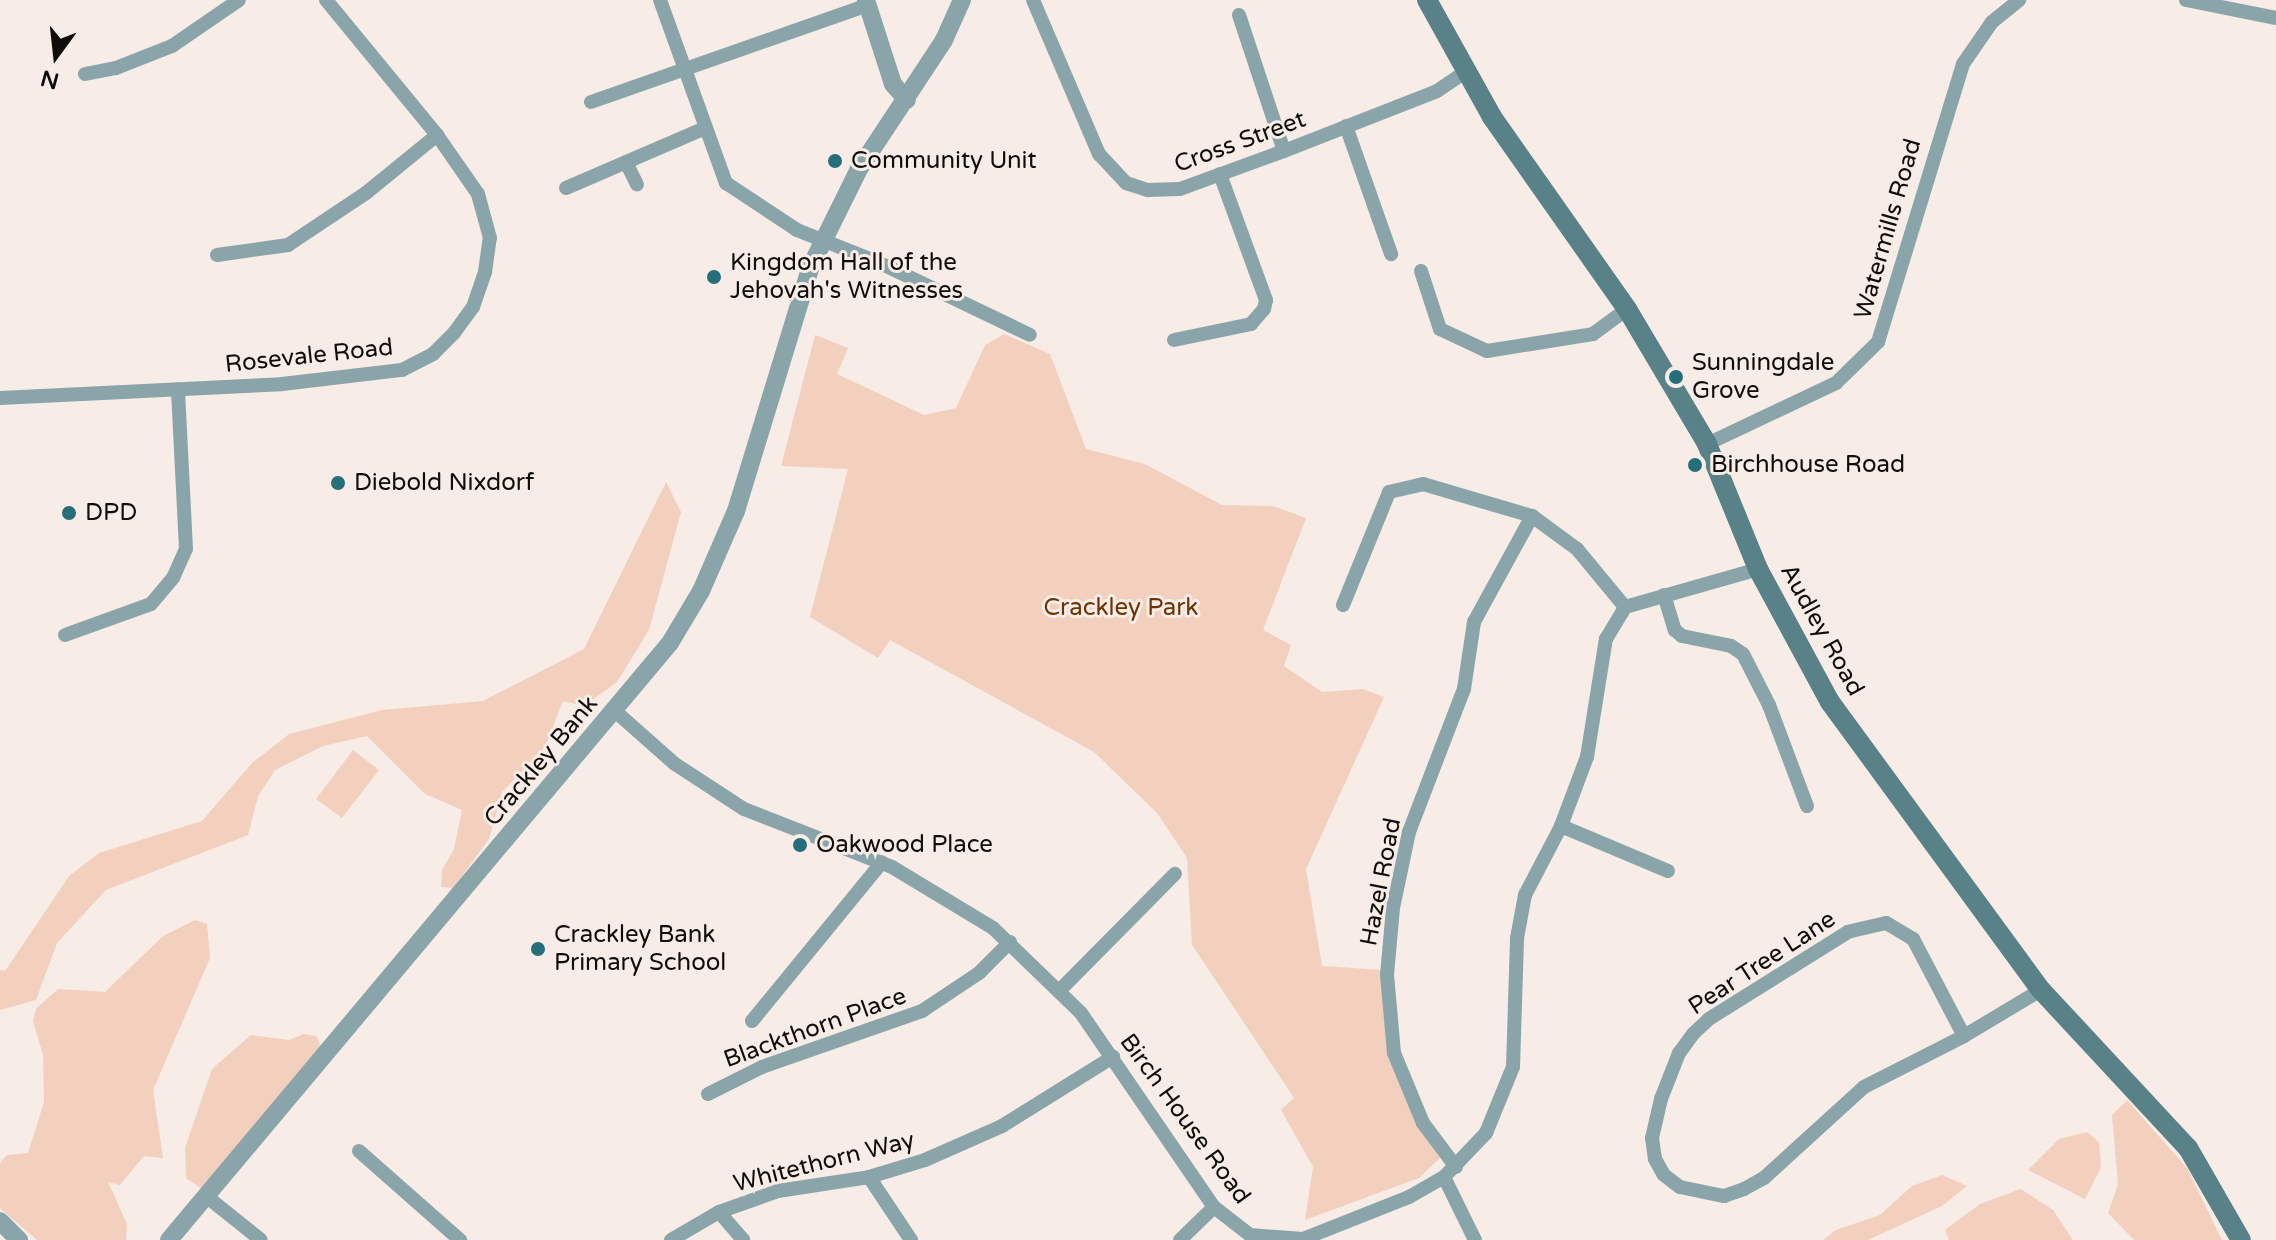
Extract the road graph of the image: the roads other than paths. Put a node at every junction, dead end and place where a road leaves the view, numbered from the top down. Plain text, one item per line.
1 (239, 0) edge
2 (326, 0) edge
3 (660, 0) edge
4 (962, 0) edge
5 (1033, 0) edge
6 (1427, 0) edge
7 (2019, 0) edge
8 (2186, 0) edge
9 (867, 2) edge
10 (1239, 15) dead end
11 (2276, 18) edge
12 (684, 70) junction
13 (1467, 71) junction
14 (85, 74) dead end
15 (907, 100) junction
16 (591, 102) dead end
17 (1346, 126) junction
18 (705, 128) junction
19 (437, 135) junction
20 (1284, 151) junction
21 (626, 162) junction
22 (1220, 174) junction
23 (637, 185) dead end
24 (566, 188) dead end
25 (823, 241) junction
26 (1391, 254) dead end
27 (217, 255) dead end
28 (1421, 271) dead end
29 (1627, 309) junction
30 (1030, 335) dead end
31 (1174, 340) dead end
32 (178, 389) junction
33 (0, 398) edge
34 (1707, 444) junction
35 (1532, 516) junction
36 (1758, 569) junction
37 (1664, 595) junction
38 (1343, 605) dead end
39 (1625, 607) junction
40 (65, 635) dead end
41 (615, 711) junction
42 (1807, 806) dead end
43 (1561, 826) junction
44 (882, 862) junction
45 (1668, 871) dead end
46 (1175, 874) dead end
47 (1010, 942) junction
48 (1061, 989) junction
49 (2041, 990) junction
50 (752, 1021) dead end
51 (1964, 1036) junction
52 (1113, 1057) junction
53 (708, 1094) dead end
54 (359, 1151) dead end
55 (1450, 1172) junction
56 (869, 1177) junction
57 (206, 1196) junction
58 (1214, 1207) junction
59 (719, 1212) junction
60 (0, 1221) edge
61 (19, 1240) edge
62 (169, 1240) edge
63 (261, 1240) edge
64 (460, 1240) edge
65 (671, 1240) edge
66 (743, 1240) edge
67 (911, 1240) edge
68 (1180, 1240) edge
69 (1475, 1240) edge
70 (2241, 1240) edge

1 - 14 street
2 - 19 street, Rosevale Road
3 - 12 street
4 - 15 street, Crackley Bank
5 - 22 street, Cross Street
6 - 13 main road, Audley Road
7 - 34 street, Watermills Road
8 - 11 street
9 - 12 street
9 - 15 street
10 - 20 street
12 - 16 street
12 - 18 street
13 - 17 street, Cross Street
13 - 29 main road, Audley Road
15 - 25 street, Crackley Bank
17 - 20 street, Cross Street
17 - 26 street
18 - 21 street
18 - 25 street
19 - 27 street
19 - 32 street, Rosevale Road
20 - 22 street, Cross Street
21 - 23 street
21 - 24 street
22 - 31 street
25 - 30 street
25 - 41 street, Crackley Bank
28 - 29 street
29 - 34 main road, Audley Road
32 - 33 street, Rosevale Road
32 - 40 street
34 - 36 main road, Audley Road
35 - 38 street
35 - 39 street
35 - 55 street, Hazel Road
36 - 37 street
36 - 49 main road, Audley Road
37 - 39 street
37 - 42 street
39 - 43 street, Birch House Road
41 - 44 street, Birch House Road
41 - 57 street, Crackley Bank
43 - 45 street
43 - 55 street, Birch House Road
44 - 47 street, Birch House Road
44 - 50 street
46 - 48 street
47 - 48 street, Birch House Road
47 - 53 street, Blackthorn Place
48 - 52 street, Birch House Road
49 - 51 street, Pear Tree Lane
49 - 70 main road, Audley Road
51 - 51 street, Pear Tree Lane
52 - 56 street, Whitethorn Way
52 - 58 street, Birch House Road
54 - 64 street
55 - 58 street, Birch House Road
55 - 69 street, Hazel Road
56 - 59 street, Whitethorn Way
56 - 67 street
57 - 62 street, Crackley Bank
57 - 63 street
58 - 68 street
59 - 65 street, Whitethorn Way
59 - 66 street
60 - 61 street

